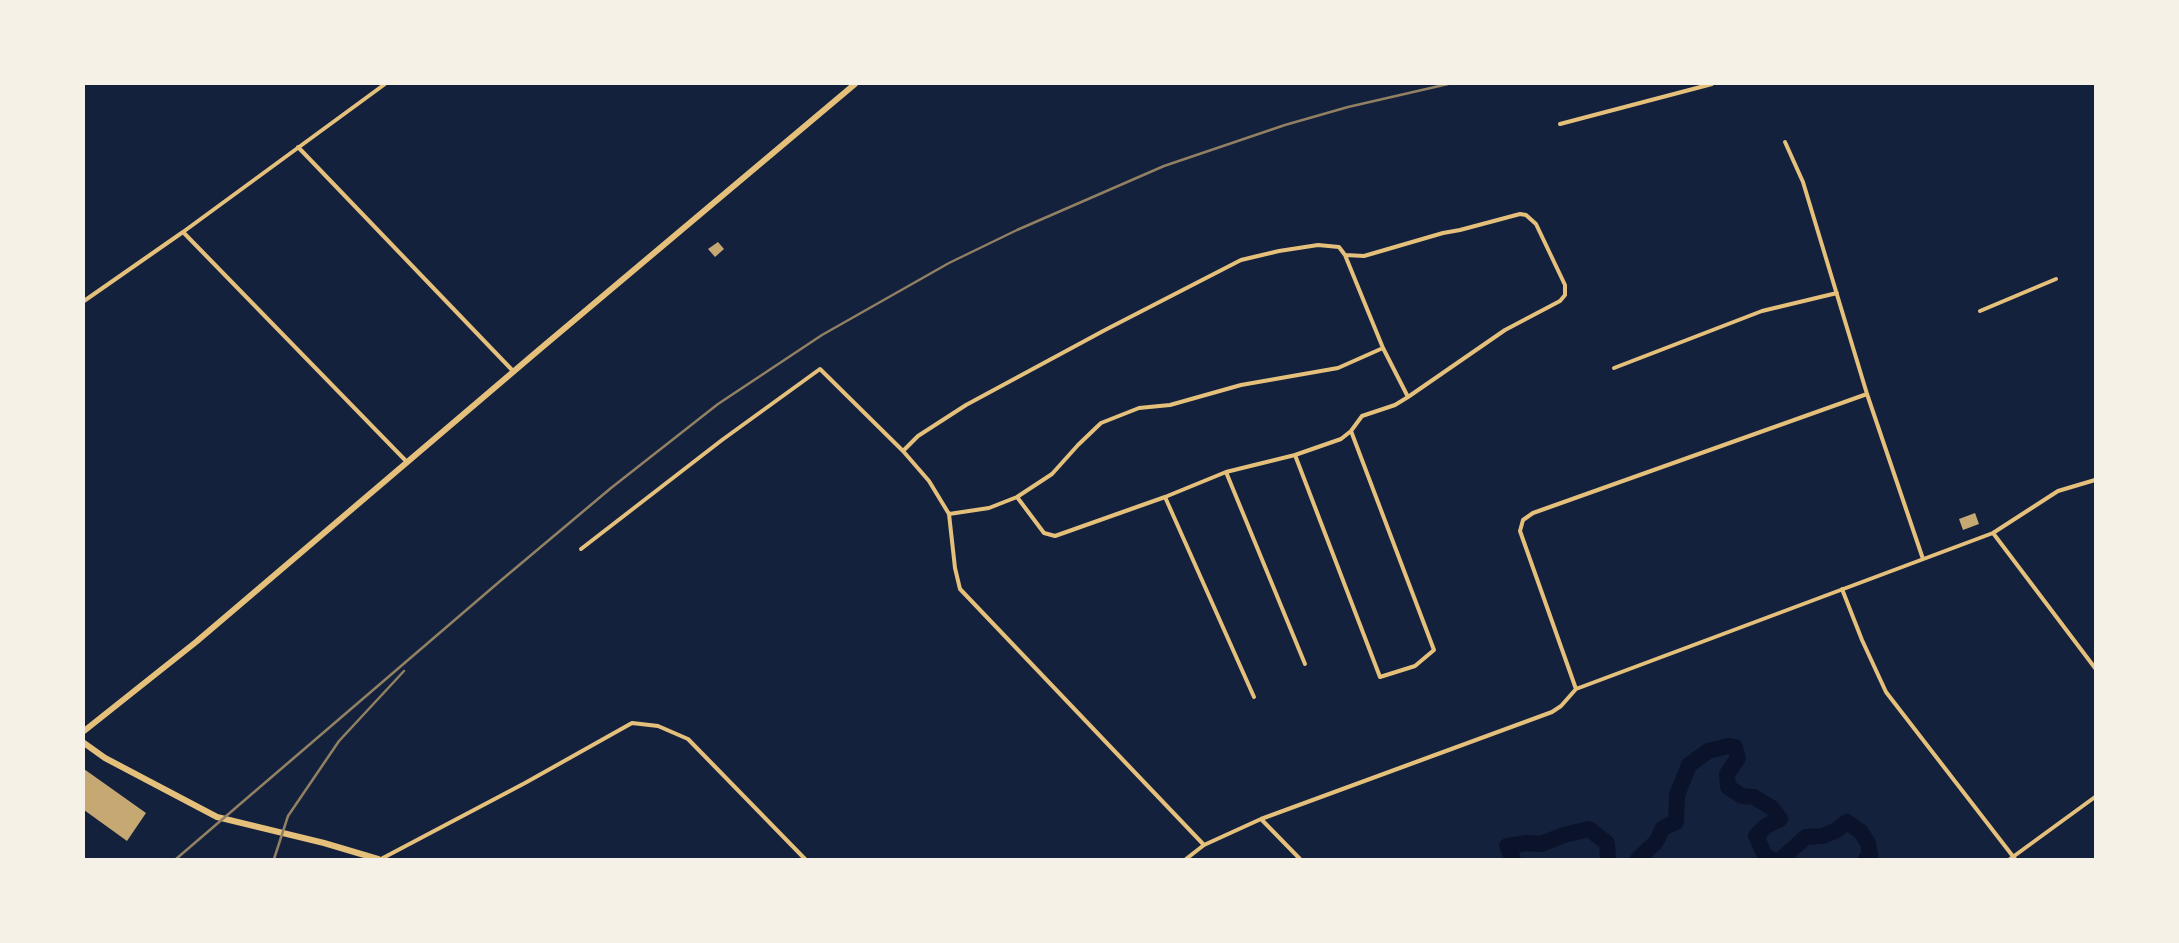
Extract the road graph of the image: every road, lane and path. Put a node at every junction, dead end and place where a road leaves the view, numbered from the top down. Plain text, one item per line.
1 (385, 84) edge
2 (855, 84) edge
3 (1712, 84) edge
4 (1560, 124) dead end
5 (1785, 142) dead end
6 (298, 147) junction
7 (183, 232) junction
8 (1345, 255) junction
9 (2056, 279) dead end
10 (1837, 293) junction
11 (84, 301) edge
12 (1980, 311) dead end
13 (1383, 348) junction
14 (1614, 368) dead end
15 (514, 372) junction
16 (1867, 394) junction
17 (1408, 397) junction
18 (1351, 432) junction
19 (902, 451) junction
20 (1295, 455) junction
21 (407, 462) junction
22 (1226, 472) junction
23 (2095, 480) edge
24 (1018, 497) junction
25 (1165, 497) junction
26 (949, 514) junction
27 (1993, 533) junction
28 (581, 549) dead end
29 (1923, 559) junction
30 (1842, 589) junction
31 (1305, 664) dead end
32 (2095, 668) edge
33 (1576, 689) junction
34 (1254, 697) dead end
35 (84, 732) edge
36 (84, 744) edge
37 (2095, 796) edge
38 (1261, 819) junction
39 (1204, 845) junction
40 (379, 859) edge
41 (805, 859) edge
42 (1186, 859) edge
43 (1300, 859) edge
44 (2013, 859) edge

1 - 6 street
2 - 15 main road
3 - 4 street
5 - 10 street
6 - 7 street
6 - 15 street
7 - 11 street
7 - 21 street
8 - 13 street
8 - 17 street
8 - 19 street
9 - 12 street
10 - 14 street
10 - 16 street
13 - 17 street
13 - 24 street
15 - 21 main road
16 - 29 street
16 - 33 street
17 - 18 street
18 - 20 street
18 - 20 street
19 - 26 street
19 - 28 street
20 - 22 street
21 - 35 main road
22 - 25 street
22 - 31 street
23 - 27 street
24 - 25 street
24 - 26 street
25 - 34 street
26 - 39 street
27 - 29 street
27 - 32 street
29 - 30 street
30 - 33 street
30 - 44 street
33 - 38 street
36 - 40 main road
37 - 44 street
38 - 39 street
38 - 43 street
39 - 42 street
40 - 41 street

